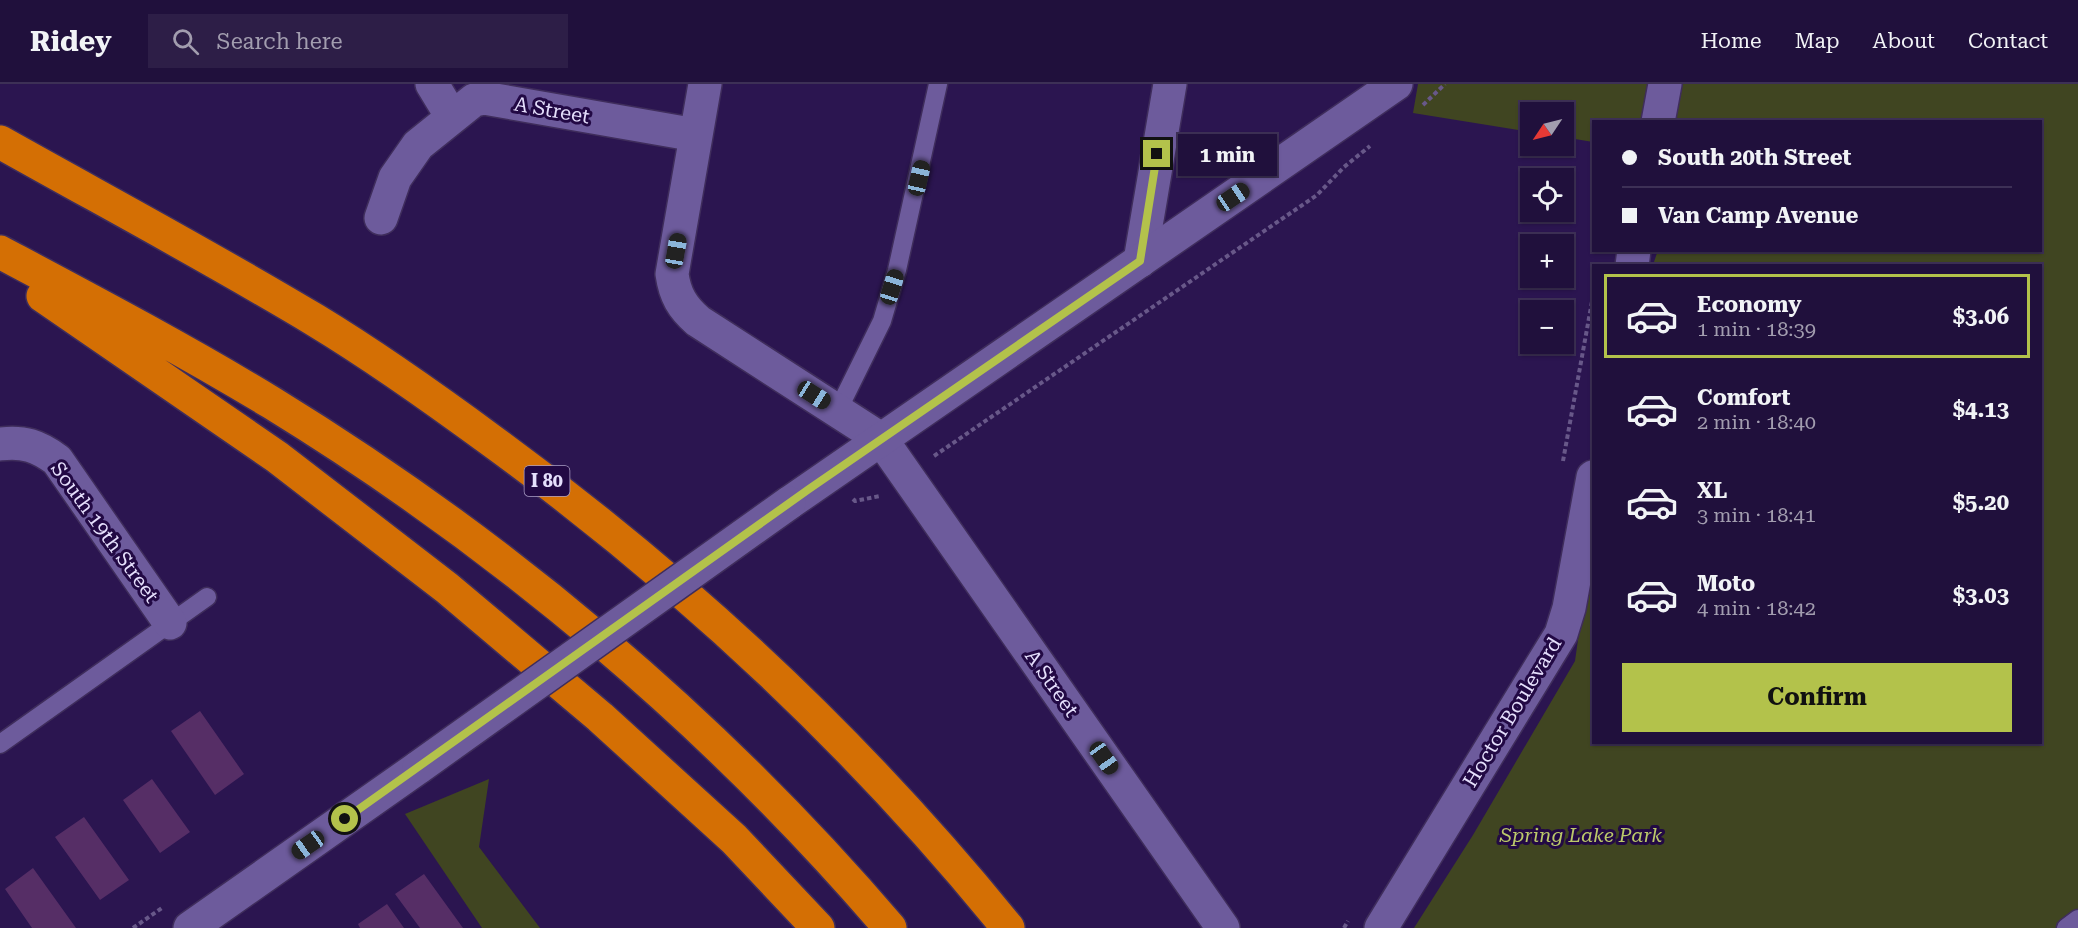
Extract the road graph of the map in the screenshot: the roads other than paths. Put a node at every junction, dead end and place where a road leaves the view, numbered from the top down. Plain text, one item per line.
1 (432, 84) edge
2 (705, 84) edge
3 (938, 84) edge
4 (1170, 84) edge
5 (1396, 84) edge
6 (1665, 84) edge
7 (452, 117) junction
8 (1658, 120) edge
9 (696, 135) junction
10 (0, 142) edge
11 (381, 218) dead end
12 (0, 252) edge
13 (1140, 261) junction
14 (0, 266) edge
15 (838, 410) junction
16 (881, 439) junction
17 (0, 444) edge
18 (1592, 482) edge
19 (207, 597) dead end
20 (170, 623) junction
21 (0, 744) edge
22 (2078, 920) edge
23 (196, 926) edge
24 (818, 928) edge
25 (890, 928) edge
26 (1008, 928) edge
27 (1223, 928) edge
28 (1381, 928) edge
29 (2066, 928) edge

1 - 7 street
2 - 9 street
3 - 15 lane
4 - 13 street
5 - 13 street
6 - 8 street
7 - 9 street, A Street
7 - 11 street, A Street
9 - 15 street
10 - 26 highway, I 80
12 - 25 highway
13 - 16 street
14 - 24 highway
15 - 16 street
16 - 23 street, bridge
16 - 27 street, A Street
17 - 20 street, South 19th Street
18 - 28 street, Hoctor Boulevard
19 - 20 lane
20 - 21 lane
22 - 29 lane

